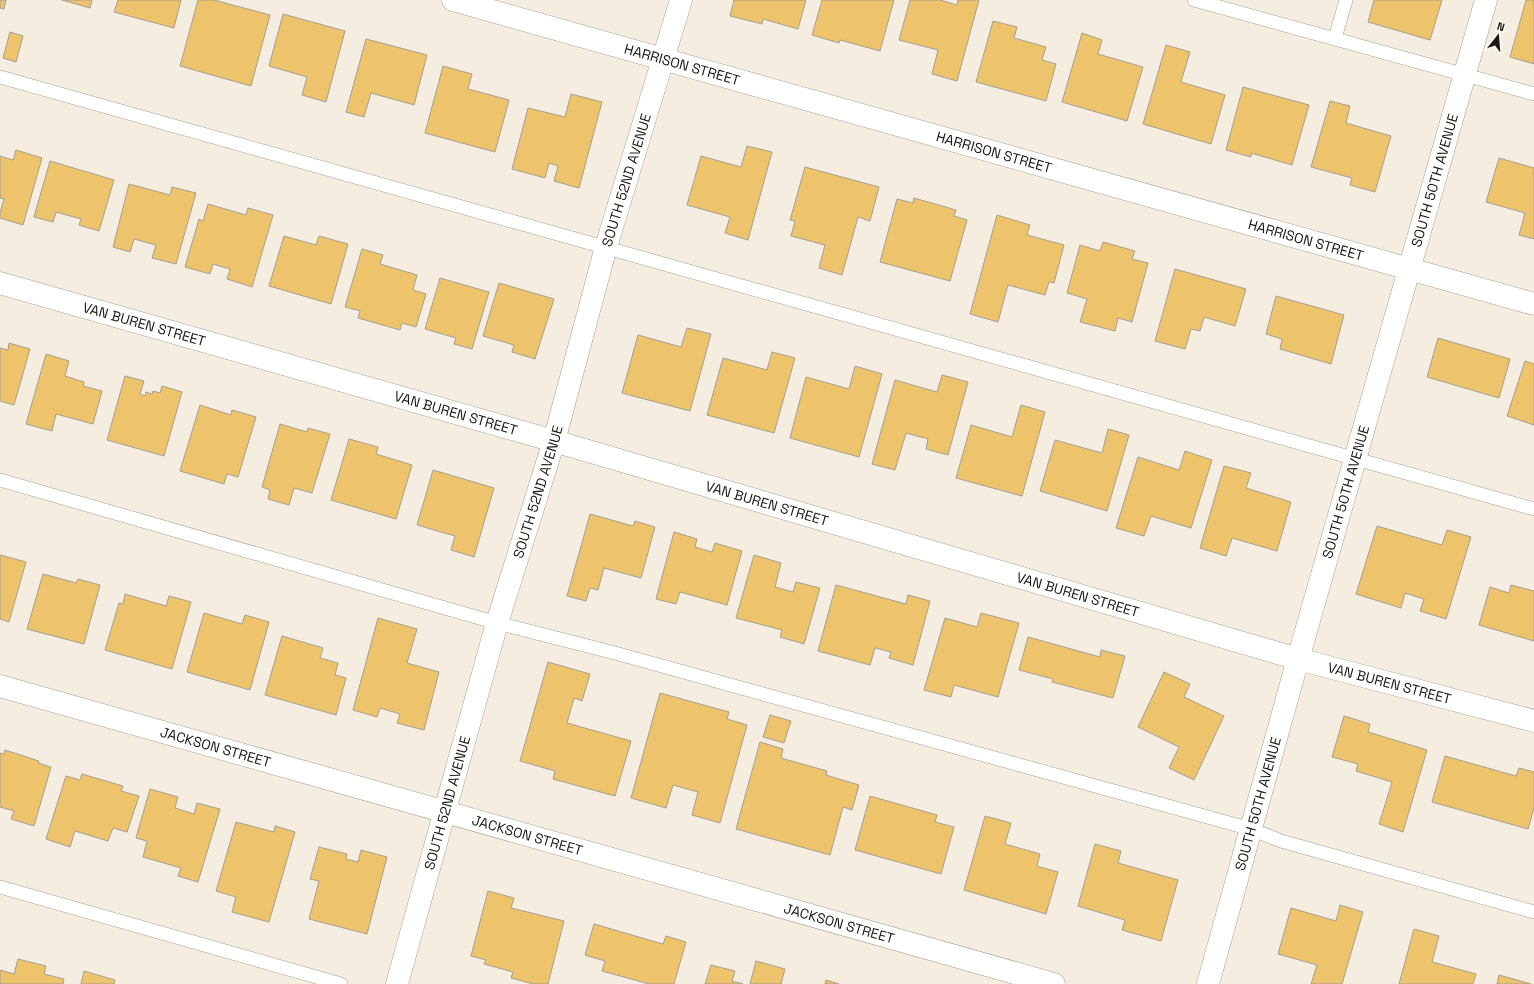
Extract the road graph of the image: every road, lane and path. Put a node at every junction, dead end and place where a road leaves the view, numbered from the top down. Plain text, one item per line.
1 (453, 0) edge
2 (681, 0) edge
3 (1194, 0) edge
4 (1346, 0) edge
5 (1486, 0) edge
6 (1335, 38) junction
7 (663, 59) junction
8 (1465, 74) junction
9 (0, 77) edge
10 (1534, 94) edge
11 (606, 247) junction
12 (1409, 269) junction
13 (0, 283) edge
14 (1534, 304) edge
15 (554, 441) junction
16 (1355, 459) junction
17 (0, 480) edge
18 (1534, 509) edge
19 (497, 623) junction
20 (1298, 659) junction
21 (0, 686) edge
22 (1534, 721) edge
23 (444, 812) junction
24 (1251, 829) junction
25 (0, 887) edge
26 (1534, 912) edge
27 (341, 984) edge
28 (397, 984) edge
29 (1054, 984) edge
30 (1208, 984) edge

1 - 7 street, HARRISON STREET
2 - 7 street, SOUTH 52ND AVENUE
3 - 6 lane
4 - 6 lane
5 - 8 street, SOUTH 50TH AVENUE
6 - 8 lane
7 - 11 street, SOUTH 52ND AVENUE
7 - 12 street, HARRISON STREET
8 - 10 lane
8 - 12 street, SOUTH 50TH AVENUE
9 - 11 lane
11 - 15 street, SOUTH 52ND AVENUE
11 - 16 lane
12 - 14 street, HARRISON STREET
12 - 16 street, SOUTH 50TH AVENUE
13 - 15 street, VAN BUREN STREET
15 - 19 street, SOUTH 52ND AVENUE
15 - 20 street, VAN BUREN STREET
16 - 18 lane
16 - 20 street, SOUTH 50TH AVENUE
17 - 19 lane
19 - 23 street, SOUTH 52ND AVENUE
19 - 24 lane
20 - 22 street, VAN BUREN STREET
20 - 24 street, SOUTH 50TH AVENUE
21 - 23 street, JACKSON STREET
23 - 28 street, SOUTH 52ND AVENUE
23 - 29 street, JACKSON STREET
24 - 26 lane
24 - 30 street, SOUTH 50TH AVENUE
25 - 27 lane

